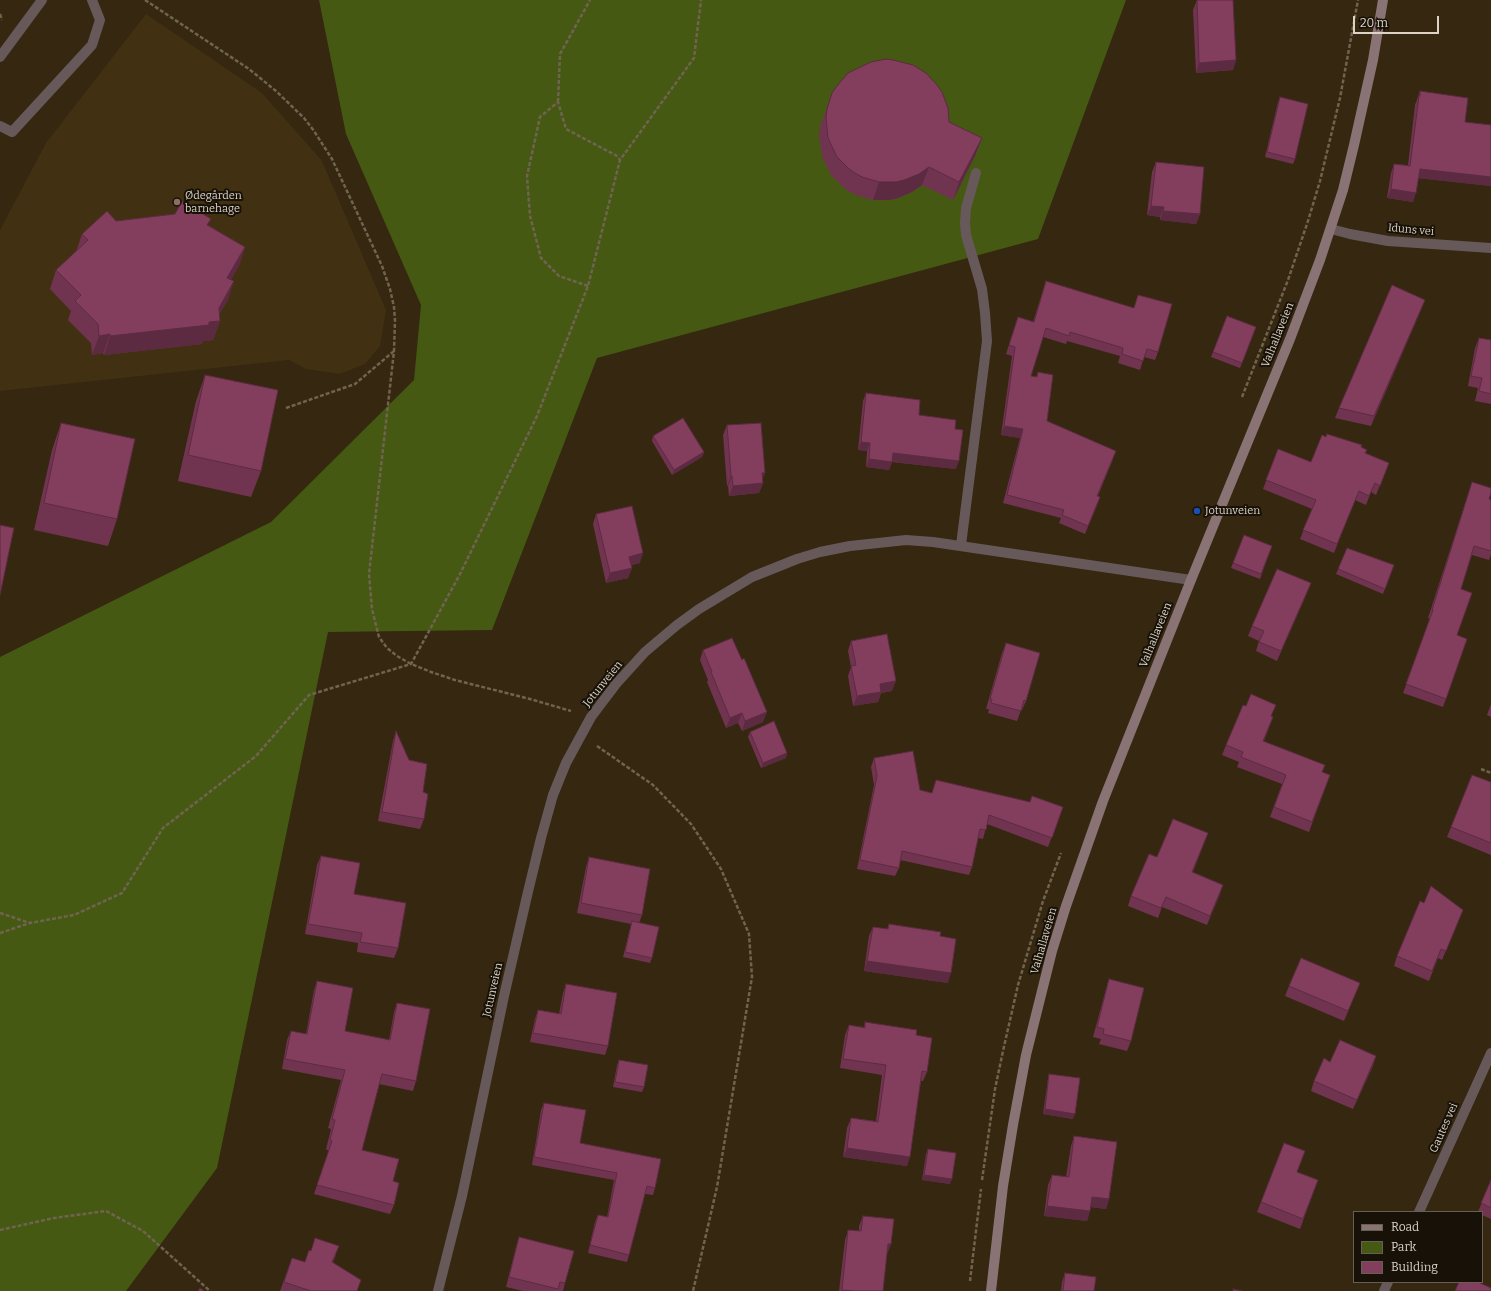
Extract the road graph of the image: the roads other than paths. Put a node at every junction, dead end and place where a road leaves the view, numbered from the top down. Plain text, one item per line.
1 (42, 0) edge
2 (92, 0) edge
3 (1383, 0) edge
4 (0, 57) edge
5 (0, 126) edge
6 (976, 173) edge
7 (1331, 229) junction
8 (1491, 248) edge
9 (961, 545) junction
10 (1191, 580) junction
11 (1491, 1053) edge
12 (1419, 1211) edge
13 (438, 1291) edge
14 (991, 1291) edge

1 - 4 street
2 - 5 street
3 - 7 street, Valhallaveien
6 - 9 street
7 - 8 street, Iduns vei
7 - 10 street, Valhallaveien
9 - 10 street, Jotunveien
9 - 13 street, Jotunveien
10 - 14 street, Valhallaveien
11 - 12 street, Gautes vei

